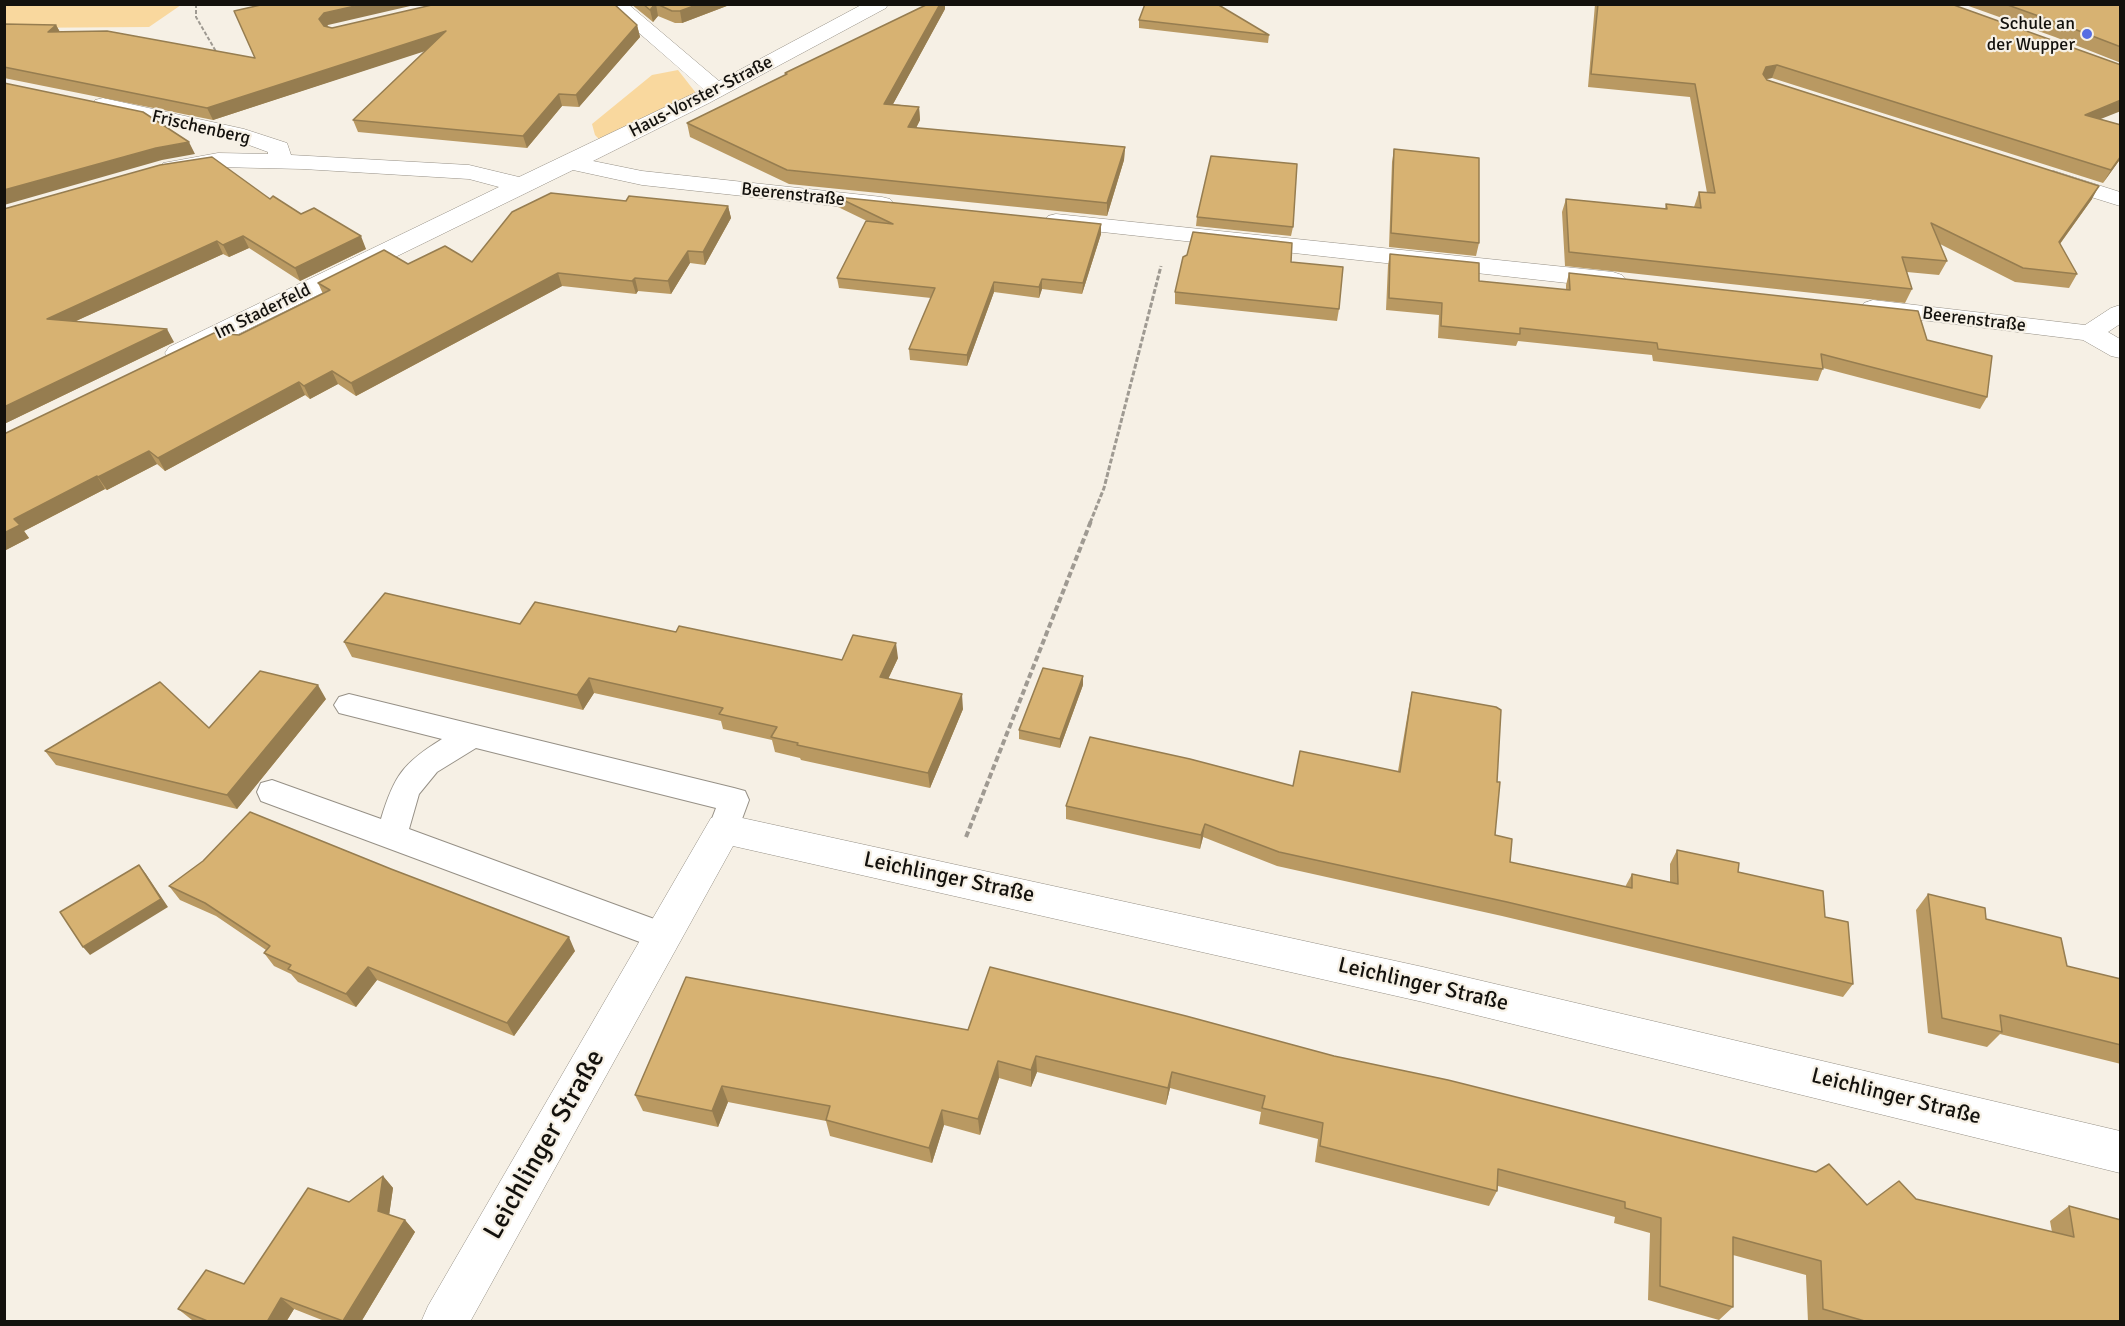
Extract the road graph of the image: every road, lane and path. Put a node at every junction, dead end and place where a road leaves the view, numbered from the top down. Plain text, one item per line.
1 (196, 4) edge
2 (615, 4) edge
3 (879, 4) edge
4 (218, 56) edge
5 (717, 90) junction
6 (88, 102) edge
7 (280, 161) junction
8 (572, 163) junction
9 (2030, 170) edge
10 (151, 172) edge
11 (521, 185) junction
12 (2121, 199) edge
13 (907, 207) edge
14 (1039, 219) edge
15 (1170, 232) junction
16 (1640, 283) edge
17 (1851, 306) edge
18 (2121, 313) edge
19 (2090, 333) junction
20 (2121, 350) edge
21 (155, 364) edge
22 (349, 705) dead end
23 (471, 736) junction
24 (272, 792) dead end
25 (724, 829) junction
26 (392, 835) junction
27 (950, 877) junction
28 (664, 937) junction
29 (2121, 1152) edge
30 (444, 1322) edge

1 - 4 path
2 - 5 street
3 - 5 street, Haus-Vorster-Straße
5 - 8 street, Haus-Vorster-Straße
6 - 7 street, Frischenberg
7 - 10 street, Frischenberg
7 - 11 street, Frischenberg
8 - 11 street, Haus-Vorster-Straße
8 - 13 street, Beerenstraße
9 - 12 street
11 - 21 street, Im Staderfeld
14 - 15 street
15 - 16 street
15 - 27 path
17 - 19 street, Beerenstraße
18 - 19 street
19 - 20 street, Beerenstraße
22 - 23 lane, Leichlinger Straße
23 - 25 lane, Leichlinger Straße
23 - 26 lane
24 - 26 lane
25 - 27 street, Leichlinger Straße
25 - 28 street, Leichlinger Straße
26 - 28 lane
27 - 29 street, Leichlinger Straße
28 - 30 street, Leichlinger Straße

